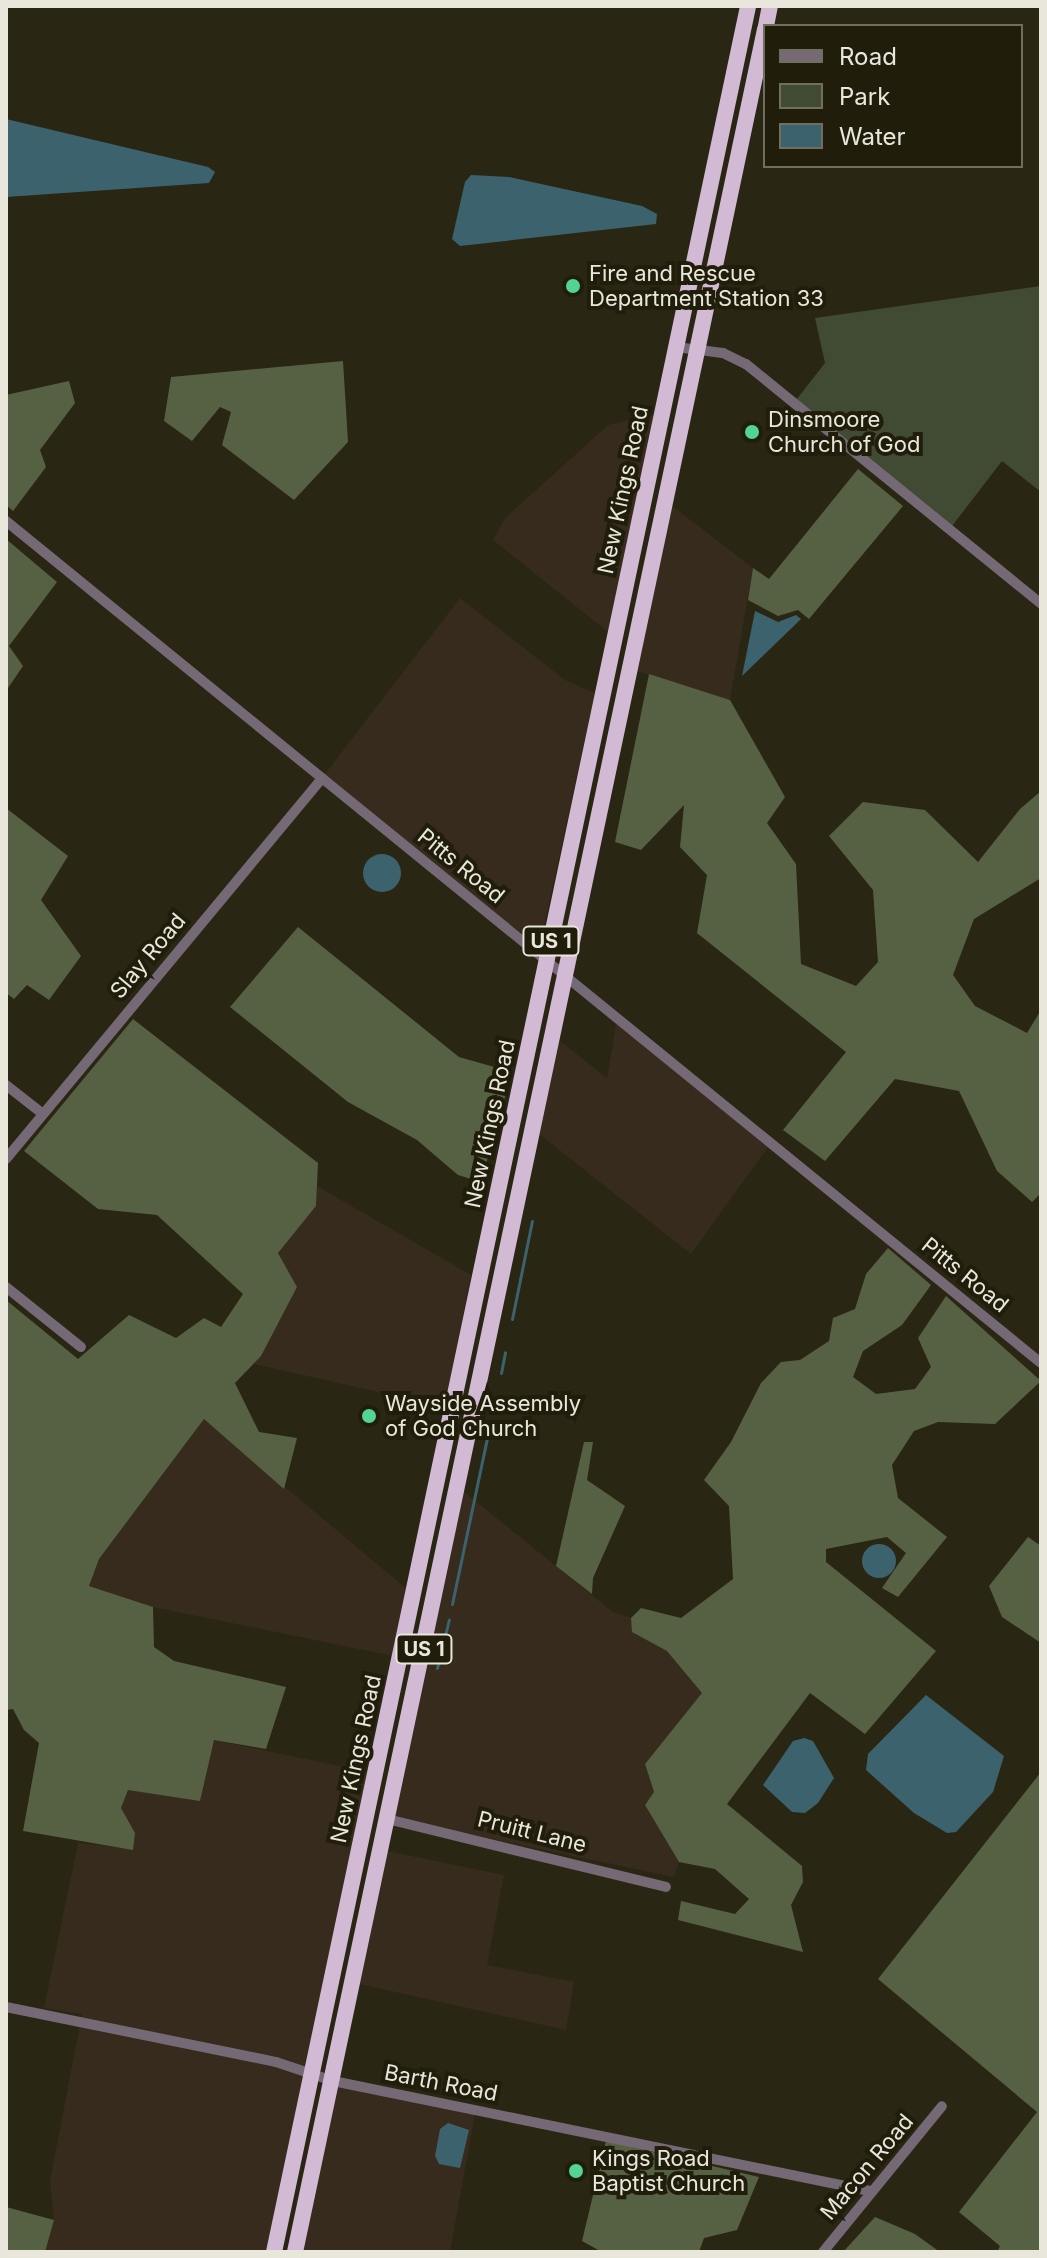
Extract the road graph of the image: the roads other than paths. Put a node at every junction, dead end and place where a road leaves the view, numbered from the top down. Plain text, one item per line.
1 (748, 6) edge
2 (763, 38) edge
3 (693, 265) junction
4 (715, 266) junction
5 (676, 347) junction
6 (697, 350) junction
7 (6, 521) edge
8 (1041, 604) edge
9 (612, 652) junction
10 (633, 655) junction
11 (322, 778) junction
12 (546, 962) junction
13 (566, 977) junction
14 (6, 1085) edge
15 (43, 1114) junction
16 (6, 1159) edge
17 (6, 1287) edge
18 (468, 1335) junction
19 (489, 1340) junction
20 (81, 1347) dead end
21 (1041, 1363) edge
22 (390, 1704) junction
23 (412, 1708) junction
24 (387, 1819) junction
25 (666, 1887) dead end
26 (6, 2007) edge
27 (312, 2072) junction
28 (333, 2081) junction
29 (942, 2106) dead end
30 (870, 2191) junction
31 (274, 2252) edge
32 (295, 2252) edge
33 (823, 2252) edge

1 - 3 highway, New Kings Road / US 1
2 - 4 highway, New Kings Road / US 1
3 - 4 street
3 - 5 highway, New Kings Road / US 1
4 - 6 highway, New Kings Road / US 1
5 - 6 street
5 - 9 highway, New Kings Road / US 1
6 - 8 street
6 - 10 highway, New Kings Road / US 1
7 - 11 street, Pitts Road
9 - 10 street
9 - 12 highway, New Kings Road / US 1
10 - 13 highway, New Kings Road / US 1
11 - 12 street, Pitts Road
11 - 15 street, Slay Road
12 - 13 street, Pitts Road
12 - 18 highway, New Kings Road / US 1
13 - 19 highway, New Kings Road / US 1
13 - 21 street, Pitts Road
14 - 15 street
15 - 16 street, Slay Road
17 - 20 street
18 - 19 street
18 - 22 highway, New Kings Road / US 1
19 - 23 highway, New Kings Road / US 1
22 - 23 street
22 - 27 highway, New Kings Road / US 1
23 - 24 highway, New Kings Road / US 1
24 - 25 street, Pruitt Lane
24 - 28 highway, New Kings Road / US 1
26 - 27 street, Barth Road
27 - 28 street, Barth Road
27 - 31 highway, New Kings Road / US 1
28 - 30 street, Barth Road
28 - 32 highway, New Kings Road / US 1
29 - 30 street, Macon Road
30 - 33 street, Macon Road

